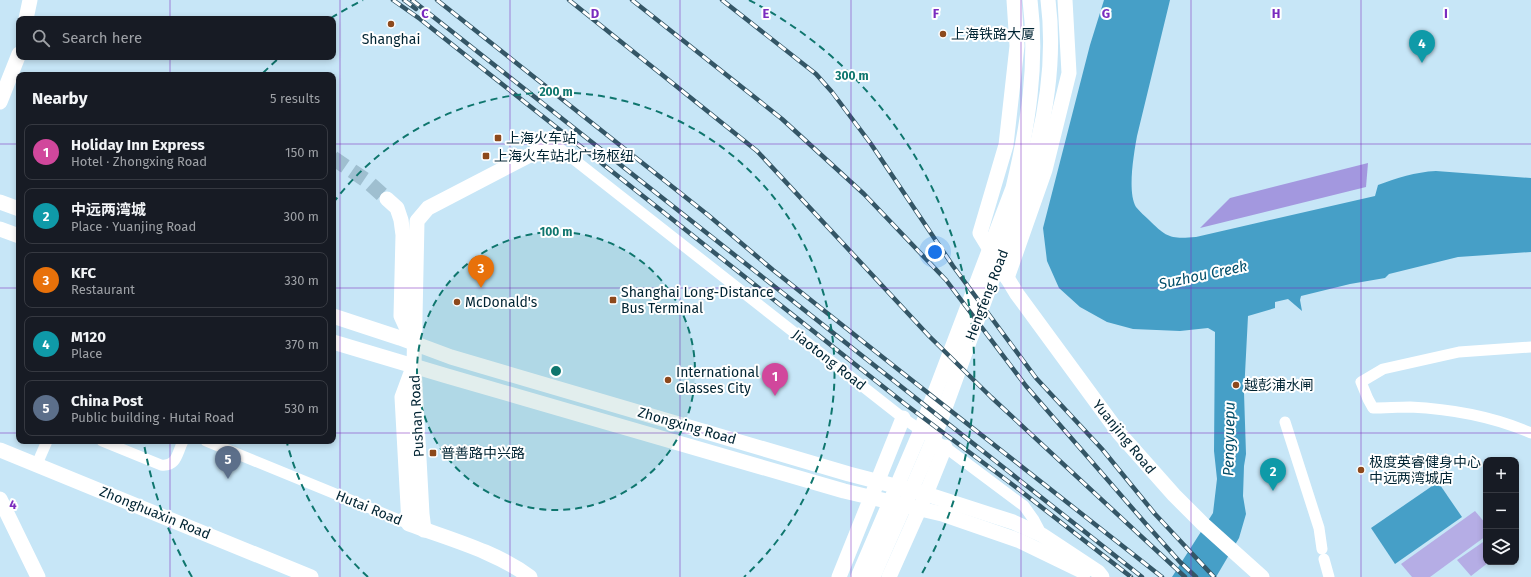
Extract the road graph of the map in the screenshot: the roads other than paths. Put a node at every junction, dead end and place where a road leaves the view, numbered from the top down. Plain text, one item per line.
1 (30, 0) edge
2 (1014, 0) edge
3 (1030, 0) edge
4 (1048, 0) edge
5 (1065, 0) edge
6 (27, 16) edge
7 (17, 60) edge
8 (10, 77) edge
9 (0, 102) edge
10 (553, 143) joint
11 (387, 198) tunnel mouth
12 (0, 202) edge
13 (16, 208) edge
14 (0, 228) edge
15 (16, 235) edge
16 (1007, 278) junction
17 (336, 317) edge
18 (336, 343) edge
19 (414, 345) junction
20 (1531, 347) edge
21 (414, 366) junction
22 (903, 418) junction
23 (1285, 422) dead end
24 (1531, 433) edge
25 (46, 444) edge
26 (109, 444) edge
27 (182, 444) edge
28 (213, 444) edge
29 (945, 446) junction
30 (0, 450) edge
31 (37, 464) junction
32 (877, 482) junction
33 (926, 494) junction
34 (870, 497) junction
35 (0, 499) edge
36 (920, 508) junction
37 (409, 524) junction
38 (424, 530) junction
39 (1039, 542) junction
40 (38, 577) edge
41 (311, 577) edge
42 (530, 577) edge
43 (839, 577) edge
44 (858, 577) edge
45 (873, 577) edge
46 (890, 577) edge
47 (1101, 577) edge
48 (1262, 577) edge
49 (1329, 577) edge

1 - 6 main road
2 - 16 main road, Yuanjing Road
3 - 44 main road, Hengfeng Road
4 - 45 main road, Hengfeng Road
5 - 16 main road
7 - 8 main road
8 - 9 main road
10 - 19 main road
10 - 22 street, Jiaotong Road
11 - 19 main road
12 - 13 main road
14 - 15 main road
16 - 48 main road, Yuanjing Road
17 - 19 main road, Zhongxing Road
18 - 21 main road, Zhongxing Road
19 - 21 main road
19 - 32 main road, Zhongxing Road
20 - 24 street
21 - 34 main road, Zhongxing Road
21 - 37 main road, Pushan Road
21 - 38 main road, Pushan Road
22 - 29 street, Jiaotong Road
22 - 32 main road
23 - 49 street
25 - 31 street
26 - 27 street
28 - 37 street, Hutai Road
29 - 33 main road
29 - 39 street, Jiaotong Road
30 - 31 main road, Zhonghuaxin Road
31 - 41 main road, Zhonghuaxin Road
32 - 33 main road, Zhongxing Road
32 - 34 main road
33 - 36 main road
33 - 39 main road, Zhongxing Road
34 - 36 main road, Zhongxing Road
34 - 43 main road
35 - 40 main road
36 - 39 main road, Zhongxing Road
36 - 46 main road
37 - 38 main road, Hutai Road
38 - 42 main road, Hutai Road
39 - 47 main road, Jiaotong Road

